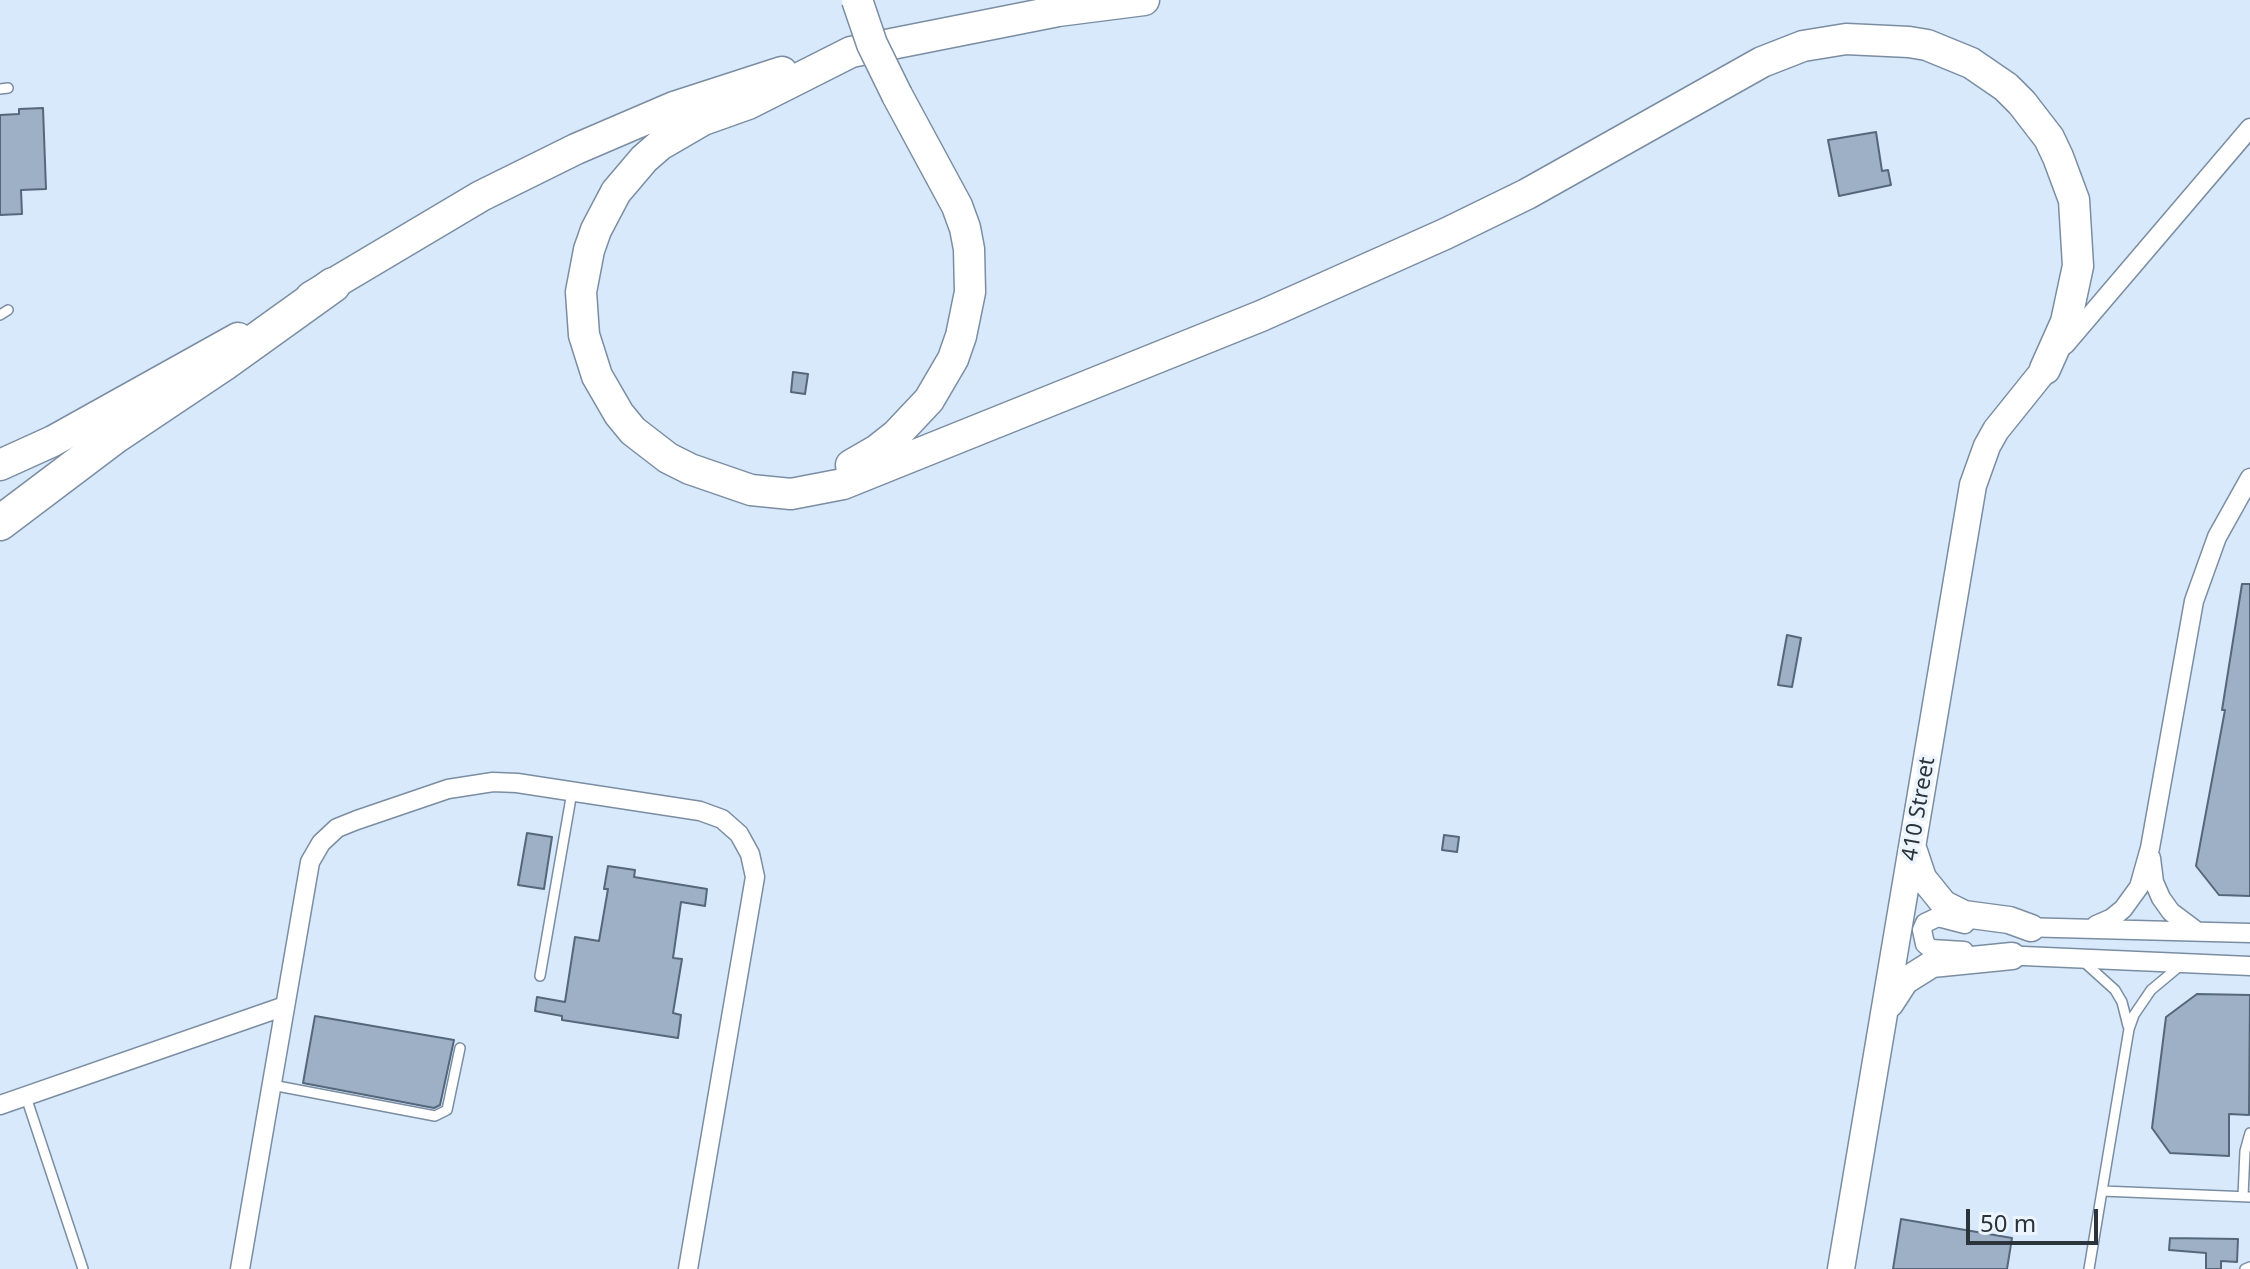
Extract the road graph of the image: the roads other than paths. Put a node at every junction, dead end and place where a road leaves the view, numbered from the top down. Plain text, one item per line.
1 (857, 0) edge
2 (1144, 0) edge
3 (851, 52) junction
4 (2250, 128) edge
5 (333, 285) junction
6 (2045, 369) junction
7 (0, 465) edge
8 (713, 478) junction
9 (2250, 478) edge
10 (0, 523) edge
11 (572, 792) junction
12 (1913, 847) junction
13 (2150, 848) junction
14 (2085, 927) junction
15 (2031, 928) junction
16 (2195, 930) junction
17 (2250, 933) edge
18 (2012, 956) junction
19 (2081, 959) junction
20 (2184, 963) junction
21 (2250, 966) edge
22 (540, 976) dead end
23 (285, 1006) junction
24 (1884, 1018) junction
25 (2129, 1029) junction
26 (460, 1048) dead end
27 (272, 1085) junction
28 (26, 1097) junction
29 (0, 1105) edge
30 (2250, 1133) edge
31 (2102, 1191) junction
32 (2246, 1196) edge
33 (83, 1269) edge
34 (240, 1269) edge
35 (688, 1269) edge
36 (1841, 1269) edge
37 (2089, 1269) edge

1 - 8 main road, bridge
2 - 3 main road
3 - 5 main road
3 - 8 main road
4 - 6 street
5 - 7 main road
5 - 10 highway
6 - 8 main road
6 - 12 street, 410 Street
9 - 13 street
11 - 22 lane
11 - 23 street
11 - 35 street
12 - 15 street
12 - 24 street, 410 Street
13 - 14 street
13 - 16 street
14 - 15 street
14 - 16 street
15 - 18 street
16 - 17 street
18 - 19 street
18 - 24 street
19 - 20 street
19 - 25 lane
20 - 21 street
20 - 25 lane
23 - 27 street
23 - 28 street
24 - 36 street, 410 Street
25 - 31 lane
26 - 27 lane
27 - 34 street
28 - 29 street
28 - 33 lane
30 - 32 lane
31 - 32 lane
31 - 37 lane

